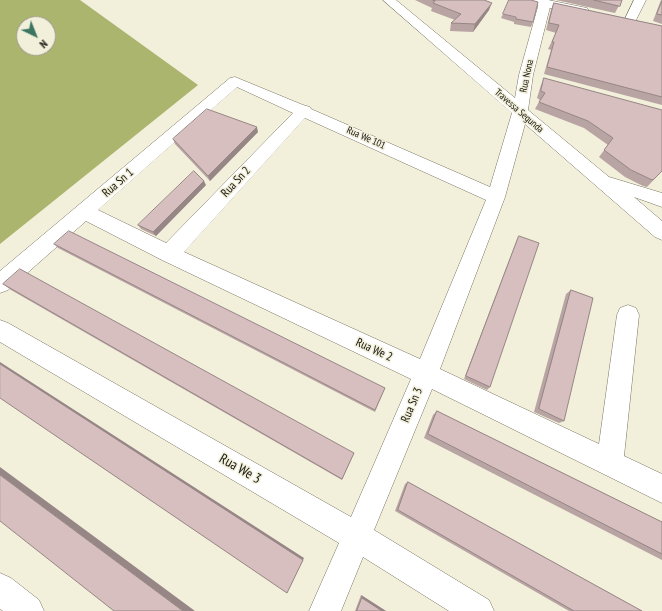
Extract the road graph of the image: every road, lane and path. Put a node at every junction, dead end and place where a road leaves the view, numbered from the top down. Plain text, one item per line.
1 (389, 0) edge
2 (531, 0) edge
3 (640, 0) edge
4 (545, 3) junction
5 (591, 13) edge
6 (614, 18) edge
7 (630, 21) junction
8 (643, 24) edge
9 (526, 75) junction
10 (541, 79) dead end
11 (235, 81) joint
12 (304, 110) junction
13 (520, 112) junction
14 (600, 180) junction
15 (496, 197) junction
16 (662, 200) edge
17 (86, 212) junction
18 (662, 232) edge
19 (169, 254) junction
20 (0, 284) edge
21 (628, 315) dead end
22 (0, 330) edge
23 (426, 374) junction
24 (610, 463) junction
25 (662, 490) edge
26 (356, 536) junction
27 (0, 589) edge
28 (28, 611) edge
29 (325, 611) edge
30 (478, 611) edge

1 - 13 street, Travessa Segunda
2 - 4 street
3 - 7 street
4 - 5 street
4 - 9 street, Rua Nona
6 - 7 street
7 - 8 street
9 - 10 street
9 - 13 street, Rua Nona
11 - 12 street, Rua We 101
11 - 17 street, Rua Sn 1
12 - 15 street, Rua We 101
12 - 19 street, Rua Sn 2
13 - 14 street, Travessa Segunda
13 - 15 street, Rua Nona
14 - 16 street, Travessa Segunda
14 - 18 street
15 - 23 street, Rua Sn 3
17 - 19 street, Rua We 2
17 - 20 street, Rua Sn 1
19 - 23 street, Rua We 2
21 - 24 street
22 - 26 street, Rua We 3
23 - 24 street, Rua We 2
23 - 26 street, Rua Sn 3
24 - 25 street, Rua We 2
26 - 29 street, Rua Sn 3
26 - 30 street, Rua We 3
27 - 28 street

